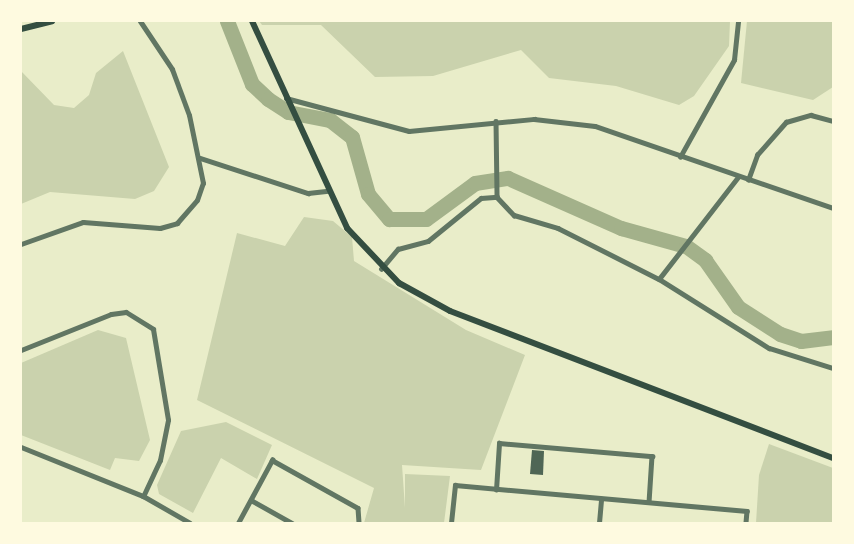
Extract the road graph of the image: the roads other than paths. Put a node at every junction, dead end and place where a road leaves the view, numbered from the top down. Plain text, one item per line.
1 (52, 21) edge
2 (140, 21) edge
3 (252, 21) edge
4 (738, 21) edge
5 (21, 29) edge
6 (287, 100) junction
7 (496, 121) junction
8 (833, 121) edge
9 (681, 157) junction
10 (200, 158) junction
11 (738, 177) junction
12 (748, 180) junction
13 (328, 191) junction
14 (497, 195) junction
15 (833, 208) edge
16 (21, 244) edge
17 (381, 268) junction
18 (659, 279) junction
19 (21, 350) edge
20 (833, 368) edge
21 (21, 447) edge
22 (833, 458) edge
23 (496, 490) junction
24 (143, 496) junction
25 (601, 499) junction
26 (251, 500) junction
27 (649, 502) junction
28 (190, 523) edge
29 (238, 523) edge
30 (292, 523) edge
31 (359, 523) edge
32 (451, 523) edge
33 (599, 523) edge
34 (746, 523) edge

1 - 5 main road
2 - 10 street
3 - 6 main road
4 - 9 street
6 - 7 street
6 - 13 main road
7 - 9 street
7 - 14 street
8 - 12 street
9 - 11 street
10 - 13 street
10 - 16 street
11 - 12 street
11 - 18 street
12 - 15 street
13 - 17 main road
14 - 17 street
14 - 18 street
17 - 22 main road
18 - 20 street
19 - 24 street
21 - 24 street
23 - 25 street
23 - 27 street
23 - 32 street
24 - 28 street
25 - 27 street
25 - 33 street
26 - 29 street
26 - 30 street
26 - 31 street
27 - 34 street

